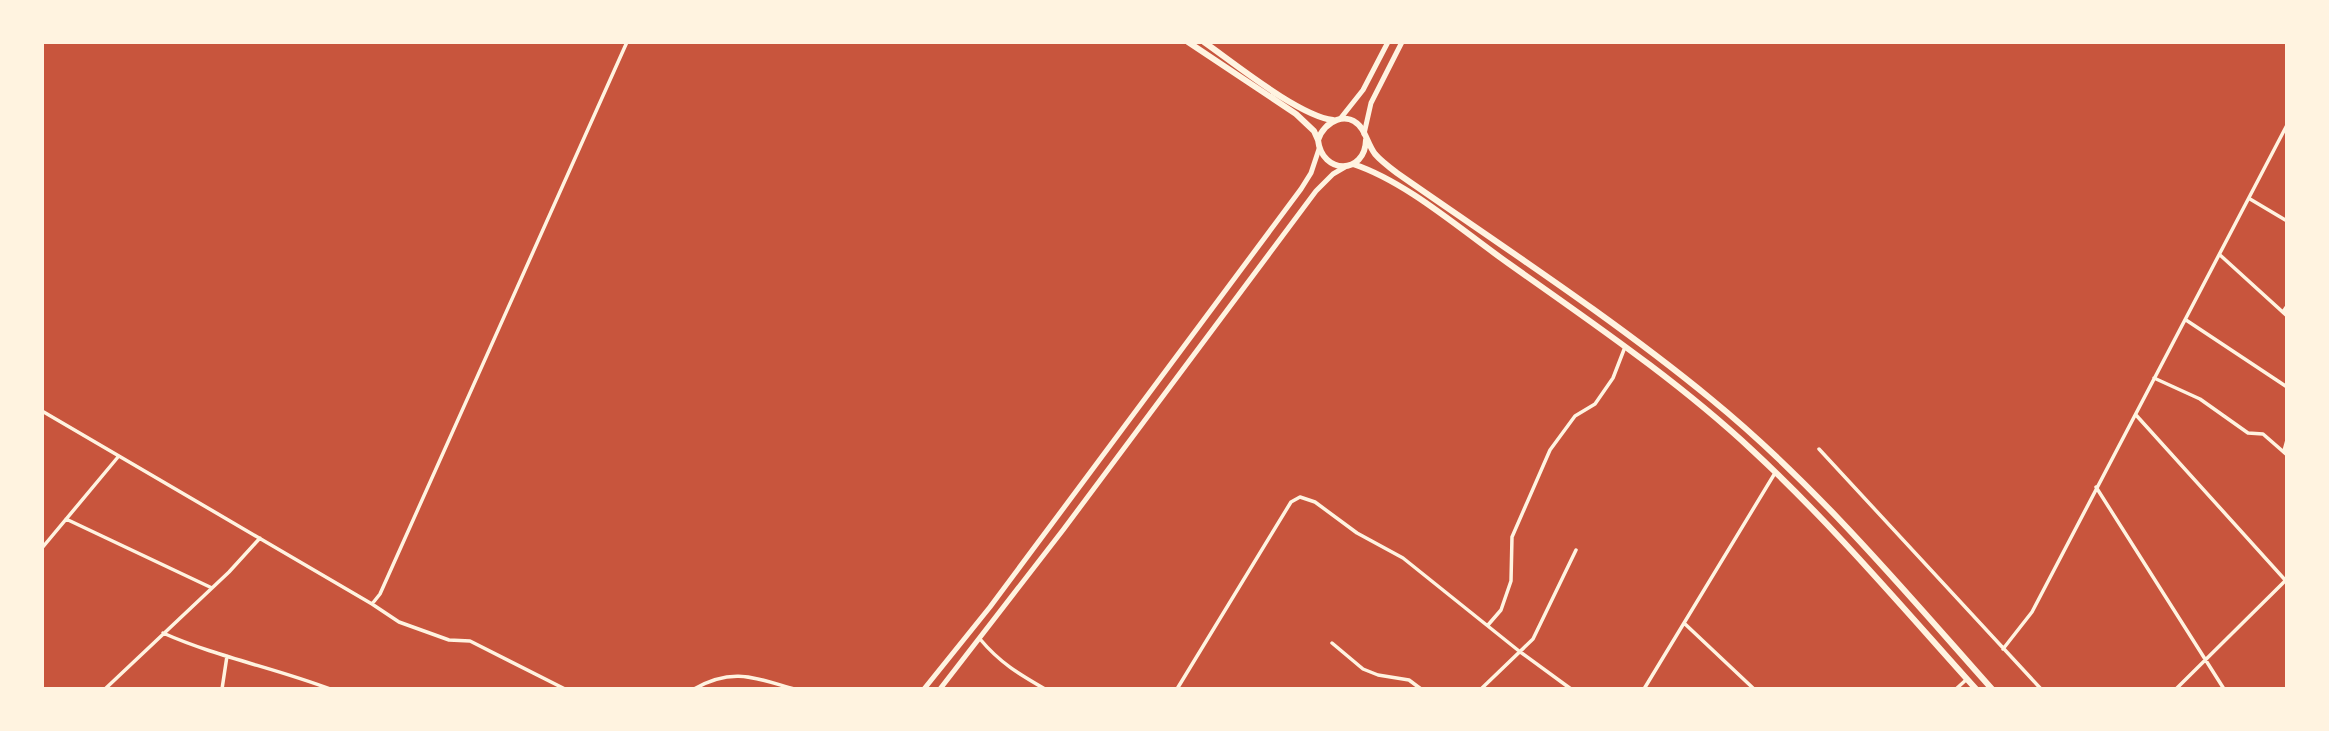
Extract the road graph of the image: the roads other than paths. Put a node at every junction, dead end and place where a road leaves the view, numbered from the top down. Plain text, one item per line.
1 (626, 42) edge
2 (1188, 42) edge
3 (1203, 42) edge
4 (1388, 42) edge
5 (1402, 42) edge
6 (1336, 120) junction
7 (2287, 125) edge
8 (1365, 137) junction
9 (2280, 139) junction
10 (1318, 140) junction
11 (2287, 142) edge
12 (1319, 149) junction
13 (1349, 165) junction
14 (2250, 199) junction
15 (2287, 221) edge
16 (2220, 255) junction
17 (2287, 306) edge
18 (2283, 312) junction
19 (2287, 316) edge
20 (2186, 320) junction
21 (1625, 347) junction
22 (2154, 379) junction
23 (2287, 387) edge
24 (42, 411) edge
25 (2136, 415) junction
26 (2287, 440) edge
27 (1819, 449) dead end
28 (2286, 453) edge
29 (118, 457) junction
30 (1775, 473) junction
31 (2096, 487) junction
32 (66, 519) junction
33 (260, 538) junction
34 (42, 548) edge
35 (1577, 550) dead end
36 (2287, 581) edge
37 (212, 588) junction
38 (372, 604) junction
39 (1684, 624) junction
40 (1488, 626) junction
41 (163, 634) junction
42 (980, 639) junction
43 (1947, 639) junction
44 (1332, 643) dead end
45 (1938, 646) junction
46 (2003, 649) junction
47 (1519, 651) junction
48 (227, 656) junction
49 (2206, 660) junction
50 (1967, 679) junction
51 (105, 689) edge
52 (222, 689) edge
53 (330, 689) edge
54 (565, 689) edge
55 (694, 689) edge
56 (794, 689) edge
57 (924, 689) edge
58 (940, 689) edge
59 (1045, 689) edge
60 (1177, 689) edge
61 (1421, 689) edge
62 (1481, 689) edge
63 (1571, 689) edge
64 (1644, 689) edge
65 (1754, 689) edge
66 (1956, 689) edge
67 (1976, 689) edge
68 (1992, 689) edge
69 (2041, 689) edge
70 (2176, 689) edge
71 (2224, 689) edge

1 - 38 street
2 - 10 highway
3 - 6 highway
4 - 6 main road
5 - 8 main road
6 - 8 highway
6 - 10 highway
7 - 9 street
8 - 13 highway
8 - 43 highway
9 - 11 street
9 - 14 street
10 - 12 highway
12 - 13 highway
12 - 57 main road
13 - 21 highway
13 - 42 main road
14 - 15 street
14 - 16 street
16 - 18 street
16 - 20 street
17 - 18 street
18 - 19 street
20 - 22 street
20 - 23 street
21 - 30 highway
21 - 40 street
22 - 25 street
22 - 28 street
24 - 29 street
25 - 31 street
25 - 36 street
26 - 28 street
27 - 46 street
29 - 32 street
29 - 33 street
30 - 39 street
30 - 45 highway
31 - 46 street
31 - 49 street
32 - 34 street
32 - 37 street
33 - 37 street
33 - 38 street
35 - 47 street
36 - 49 street
37 - 41 street
38 - 54 street
39 - 64 street
39 - 65 street
40 - 47 street
40 - 60 street
41 - 48 street
41 - 51 street
42 - 58 main road
42 - 59 street
43 - 45 highway
43 - 68 highway
44 - 61 street
45 - 50 highway
46 - 69 street
47 - 62 street
47 - 63 street
48 - 52 street
48 - 53 street
49 - 70 street
49 - 71 street
50 - 66 street
50 - 67 highway
55 - 56 street

